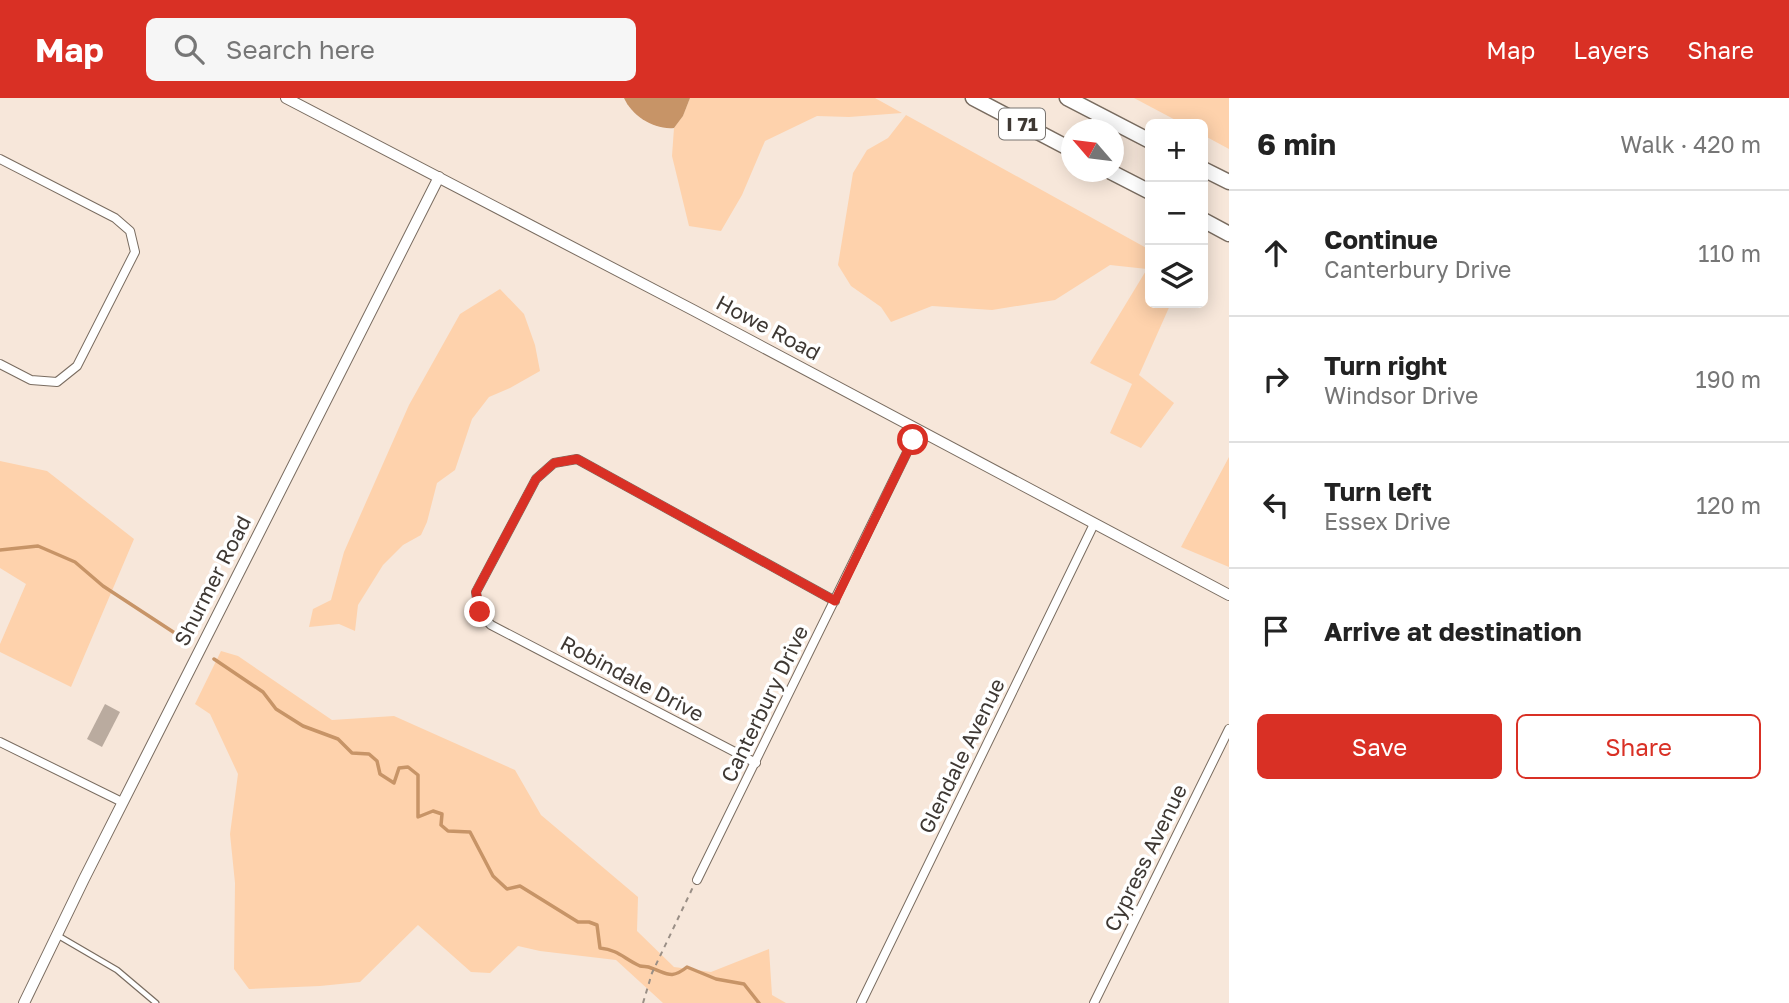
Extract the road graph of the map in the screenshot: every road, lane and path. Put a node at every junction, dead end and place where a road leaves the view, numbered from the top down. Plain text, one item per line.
1 (286, 98) edge
2 (973, 98) edge
3 (1067, 98) edge
4 (1145, 138) edge
5 (1061, 144) edge
6 (0, 159) edge
7 (1208, 172) edge
8 (439, 177) junction
9 (1124, 179) edge
10 (1229, 182) edge
11 (1145, 189) edge
12 (1208, 223) edge
13 (1229, 234) edge
14 (0, 364) edge
15 (918, 430) junction
16 (1094, 524) junction
17 (1229, 595) edge
18 (835, 601) junction
19 (1229, 729) edge
20 (0, 742) edge
21 (756, 763) junction
22 (122, 802) junction
23 (697, 880) joint
24 (57, 934) junction
25 (24, 1003) edge
26 (156, 1003) edge
27 (643, 1003) edge
28 (861, 1003) edge
29 (1094, 1003) edge

1 - 8 street, Howe Road
2 - 5 highway, I 71
3 - 4 highway, I 71
6 - 14 street
7 - 10 highway
8 - 15 street, Howe Road
8 - 22 street, Shurmer Road
9 - 11 highway
12 - 13 highway
15 - 16 street, Howe Road
15 - 18 street, Canterbury Drive
16 - 17 street, Howe Road
16 - 28 street, Glendale Avenue
18 - 21 street, Canterbury Drive
18 - 21 street, Robindale Drive
19 - 29 street, Cypress Avenue
20 - 22 street
21 - 23 street, Canterbury Drive
22 - 24 street, Shurmer Road
23 - 27 path
24 - 25 street, Shurmer Road
24 - 26 lane

